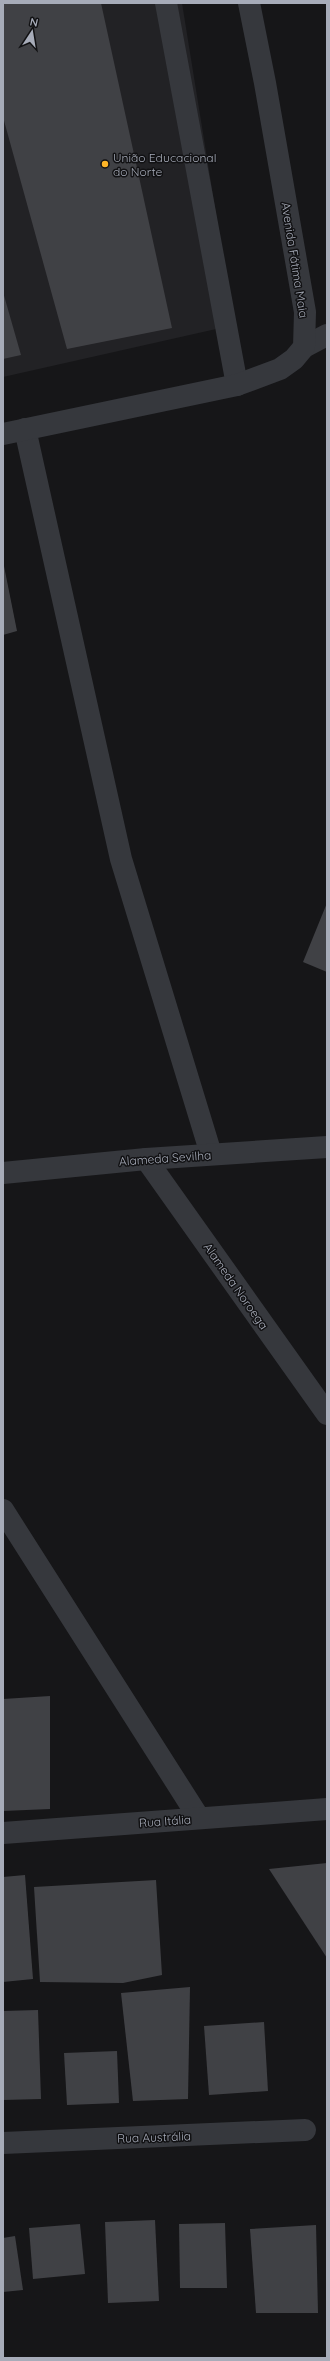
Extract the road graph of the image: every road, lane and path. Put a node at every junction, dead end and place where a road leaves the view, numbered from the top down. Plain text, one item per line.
1 (166, 3) edge
2 (249, 3) edge
3 (327, 335) edge
4 (304, 347) junction
5 (237, 385) junction
6 (25, 429) junction
7 (3, 434) edge
8 (327, 1147) edge
9 (211, 1154) junction
10 (146, 1159) junction
11 (3, 1173) edge
12 (327, 1414) edge
13 (3, 1510) edge
14 (327, 1809) edge
15 (199, 1818) junction
16 (3, 1833) edge
17 (305, 2130) dead end
18 (3, 2143) edge

1 - 5 street
2 - 4 street, Avenida Fátima Maia
3 - 4 street
4 - 5 street
5 - 6 street
6 - 7 street
6 - 9 street
8 - 9 street, Alameda Sevilha
9 - 10 street, Alameda Sevilha
10 - 11 street, Alameda Sevilha
10 - 12 street, Alameda Noroega
13 - 15 street
14 - 15 street, Rua Itália
15 - 16 street, Rua Itália
17 - 18 street, Rua Austrália

